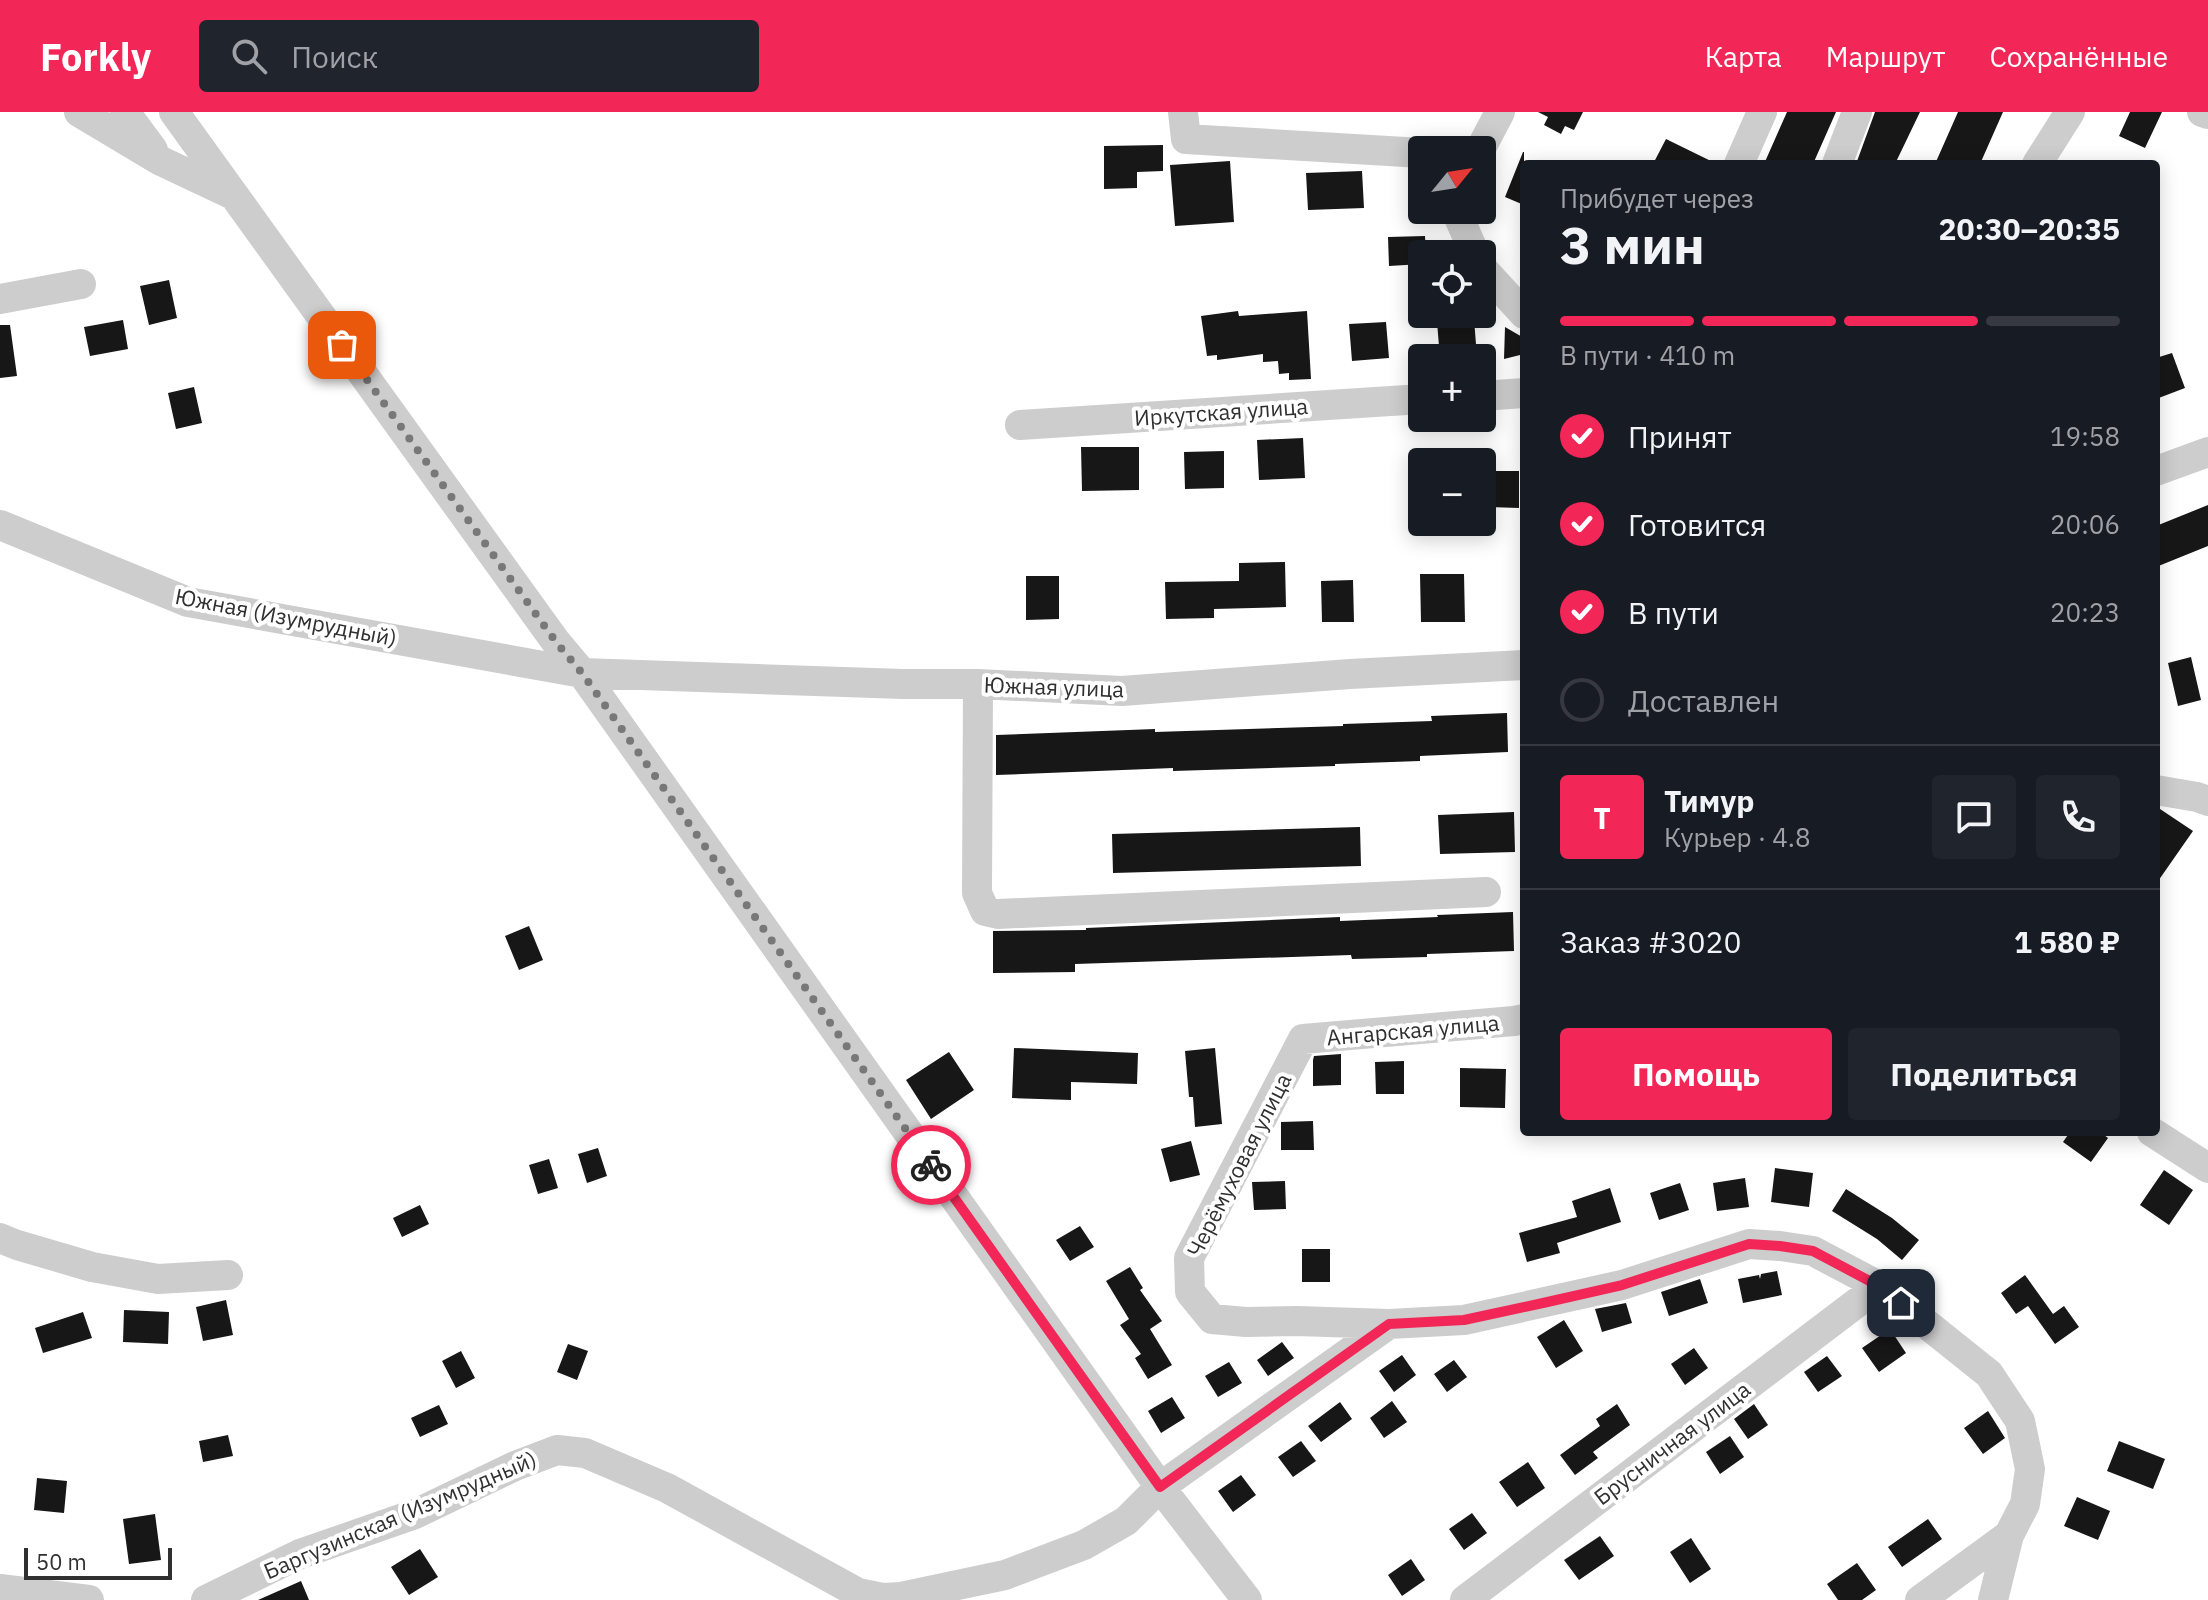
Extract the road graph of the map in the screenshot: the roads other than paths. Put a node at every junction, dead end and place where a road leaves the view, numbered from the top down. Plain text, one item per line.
1 (79, 112) edge
2 (125, 112) edge
3 (174, 112) edge
4 (1500, 112) edge
5 (1762, 112) edge
6 (1857, 112) edge
7 (2070, 112) edge
8 (2202, 112) edge
9 (2208, 114) edge
10 (1184, 126) edge
11 (1487, 136) edge
12 (1408, 151) edge
13 (1741, 160) edge
14 (1839, 160) edge
15 (2040, 160) edge
16 (161, 161) junction
17 (234, 196) junction
18 (1496, 283) edge
19 (81, 284) dead end
20 (0, 299) edge
21 (1520, 310) edge
22 (1520, 393) edge
23 (1496, 395) edge
24 (1408, 400) edge
25 (1020, 425) dead end
26 (2208, 452) edge
27 (2160, 470) edge
28 (0, 525) edge
29 (1520, 665) edge
30 (582, 673) junction
31 (978, 684) junction
32 (2160, 791) edge
33 (2208, 801) edge
34 (1486, 892) dead end
35 (1520, 1019) edge
36 (1303, 1039) joint
37 (2158, 1136) edge
38 (2208, 1168) edge
39 (0, 1238) edge
40 (228, 1275) dead end
41 (1879, 1286) junction
42 (1389, 1324) junction
43 (1160, 1487) junction
44 (2009, 1535) junction
45 (0, 1589) edge
46 (89, 1600) edge
47 (206, 1600) edge
48 (1247, 1600) edge
49 (1465, 1600) edge
50 (1920, 1600) edge
51 (1993, 1600) edge

1 - 16 street
2 - 16 street
3 - 17 street
4 - 11 street
5 - 13 street
6 - 14 street
7 - 15 street
8 - 9 street
10 - 12 street
16 - 17 street
17 - 30 street
18 - 21 street
19 - 20 street
22 - 23 street
24 - 25 street, Иркутская улица
26 - 27 street
28 - 30 street, Южная (Изумрудный)
29 - 31 street, Южная улица
30 - 31 street, Южная улица
30 - 43 street
31 - 34 street
32 - 33 street
35 - 36 street, Ангарская улица
36 - 42 street, Черёмуховая улица
37 - 38 street
39 - 40 street
41 - 42 street, Черёмуховая улица
41 - 44 street, Черёмуховая улица
41 - 49 street, Брусничная улица
42 - 43 street, Баргузинская (Изумрудный)
43 - 47 street, Баргузинская (Изумрудный)
43 - 48 street
44 - 50 street
44 - 51 street, Черёмуховая улица
45 - 46 street

